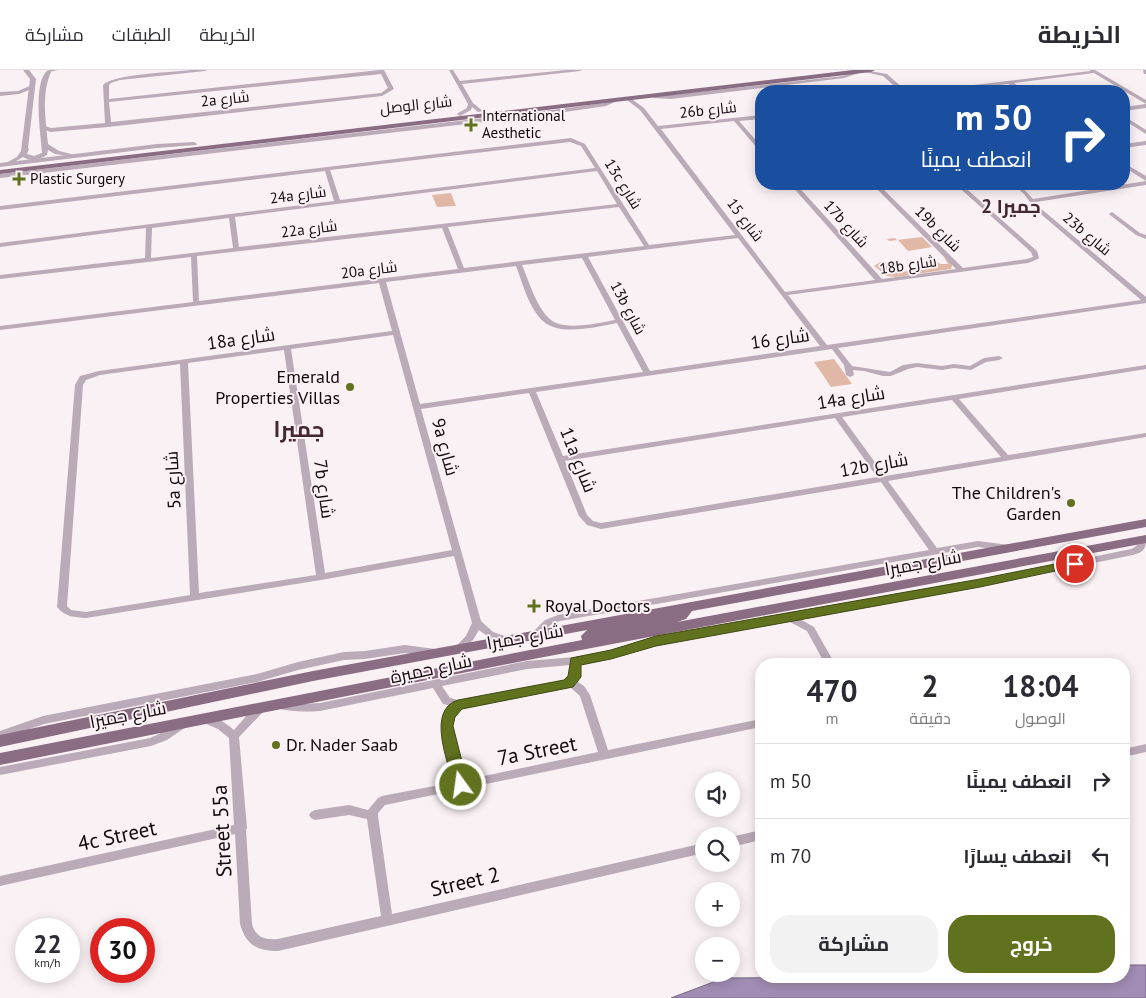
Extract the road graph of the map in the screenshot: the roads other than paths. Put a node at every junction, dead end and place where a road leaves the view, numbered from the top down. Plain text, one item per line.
1 (206, 70) edge
2 (322, 70) edge
3 (451, 70) edge
4 (580, 70) edge
5 (836, 70) edge
6 (866, 70) edge
7 (871, 70) edge
8 (52, 71) edge
9 (382, 71) edge
10 (786, 71) dead end
11 (533, 72) edge
12 (1094, 72) edge
13 (33, 73) edge
14 (886, 73) edge
15 (808, 74) junction
16 (326, 78) junction
17 (458, 83) junction
18 (1010, 83) junction
19 (898, 85) edge
20 (992, 85) edge
21 (1013, 85) edge
22 (1117, 85) edge
23 (32, 87) junction
24 (682, 89) junction
25 (14, 93) junction
26 (1130, 93) edge
27 (0, 94) edge
28 (32, 95) junction
29 (650, 96) junction
30 (629, 99) junction
31 (616, 100) junction
32 (108, 101) junction
33 (1146, 102) edge
34 (471, 104) junction
35 (1146, 106) edge
36 (1130, 108) edge
37 (642, 109) junction
38 (480, 111) junction
39 (460, 114) junction
40 (755, 117) edge
41 (735, 119) junction
42 (1130, 122) edge
43 (414, 123) junction
44 (108, 125) junction
45 (42, 127) junction
46 (314, 127) dead end
47 (657, 128) junction
48 (64, 129) junction
49 (303, 132) junction
50 (1146, 132) edge
51 (1146, 139) edge
52 (755, 141) edge
53 (1130, 141) edge
54 (44, 142) junction
55 (273, 142) junction
56 (1146, 143) edge
57 (194, 144) junction
58 (1130, 145) edge
59 (26, 149) junction
60 (73, 156) junction
61 (2, 165) edge
62 (327, 169) junction
63 (599, 169) junction
64 (1130, 169) edge
65 (0, 172) edge
66 (0, 176) edge
67 (1146, 181) edge
68 (1130, 184) edge
69 (798, 190) edge
70 (881, 190) edge
71 (965, 190) edge
72 (1022, 190) edge
73 (1091, 190) edge
74 (1031, 199) junction
75 (338, 203) junction
76 (621, 205) junction
77 (0, 208) edge
78 (1112, 214) dead end
79 (232, 216) junction
80 (445, 226) junction
81 (149, 227) junction
82 (740, 236) junction
83 (1146, 237) edge
84 (0, 245) edge
85 (648, 248) junction
86 (236, 250) junction
87 (194, 255) junction
88 (584, 256) junction
89 (148, 260) junction
90 (518, 264) junction
91 (961, 270) junction
92 (462, 271) junction
93 (0, 277) edge
94 (382, 281) junction
95 (880, 281) junction
96 (783, 294) junction
97 (1146, 301) edge
98 (196, 304) junction
99 (541, 314) joint
100 (619, 321) junction
101 (575, 327) joint
102 (0, 328) edge
103 (397, 332) junction
104 (287, 347) junction
105 (834, 347) junction
106 (824, 348) junction
107 (999, 358) dead end
108 (184, 362) junction
109 (1146, 367) edge
110 (648, 374) junction
111 (532, 391) junction
112 (954, 398) junction
113 (417, 407) junction
114 (837, 415) junction
115 (1146, 435) edge
116 (560, 459) junction
117 (1007, 459) junction
118 (882, 480) junction
119 (1144, 522) edge
120 (607, 526) joint
121 (1146, 540) edge
122 (1009, 548) junction
123 (457, 552) junction
124 (935, 552) junction
125 (321, 577) junction
126 (195, 597) junction
127 (686, 607) junction
128 (822, 610) junction
129 (787, 616) junction
130 (477, 623) junction
131 (811, 629) junction
132 (536, 635) junction
133 (508, 640) junction
134 (590, 644) junction
135 (456, 651) junction
136 (438, 654) junction
137 (827, 658) edge
138 (575, 661) junction
139 (570, 682) junction
140 (436, 685) junction
141 (277, 705) junction
142 (458, 705) junction
143 (260, 708) junction
144 (206, 719) junction
145 (182, 724) junction
146 (755, 724) edge
147 (0, 735) edge
148 (234, 736) junction
149 (0, 741) edge
150 (1146, 748) edge
151 (1130, 752) edge
152 (605, 756) junction
153 (0, 759) edge
154 (0, 771) edge
155 (461, 785) junction
156 (315, 815) dead end
157 (372, 816) junction
158 (241, 828) junction
159 (755, 836) edge
160 (740, 840) edge
161 (695, 850) edge
162 (0, 881) edge
163 (387, 920) junction
164 (246, 924) joint

1 - 32 street
2 - 16 street
3 - 17 street
4 - 11 street
5 - 15 main road, شارع الوصل
6 - 7 main road, شارع الوصل
6 - 14 street
6 - 29 main road, شارع الوصل
8 - 13 street
8 - 45 street
9 - 16 street
9 - 44 street, 2a شارع
10 - 15 main road
11 - 17 street
12 - 18 street
12 - 22 street
13 - 23 street
14 - 19 street
15 - 24 main road, شارع الوصل
16 - 32 street
17 - 34 street
18 - 20 street
18 - 21 street
23 - 25 street
23 - 28 street
24 - 30 main road
24 - 38 main road, شارع الوصل
25 - 27 street
25 - 28 street
26 - 33 street
28 - 59 street
29 - 30 main road, شارع الوصل
29 - 37 street
30 - 31 main road, شارع الوصل
30 - 37 street, شارع 15
31 - 43 main road, شارع الوصل
31 - 55 street, شارع الوصل
32 - 44 street
34 - 38 street
34 - 39 street
35 - 36 street
37 - 47 street, شارع 15
38 - 39 main road, شارع الوصل
38 - 43 main road
39 - 49 main road, شارع الوصل
40 - 41 street, 26b شارع
41 - 47 street, 26b شارع
41 - 52 street
42 - 50 street
43 - 55 main road, شارع الوصل
44 - 48 street, 2a شارع
45 - 48 street, 2a شارع
45 - 54 street
46 - 49 main road
47 - 82 street, شارع 15
48 - 54 street, 2a شارع
49 - 57 main road, شارع الوصل
51 - 53 street
54 - 59 street
54 - 60 street
55 - 65 main road, شارع الوصل
55 - 66 street, شارع الوصل
56 - 58 street
57 - 60 street
57 - 61 main road, شارع الوصل
59 - 61 street
60 - 61 street
62 - 63 street, 13c شارع
62 - 75 street
62 - 77 street
63 - 75 street, 24a شارع
63 - 76 street, 13c شارع
64 - 67 street
67 - 68 street
69 - 95 street, 17b شارع
70 - 91 street, 19b شارع
71 - 91 street, 18b شارع
72 - 74 street, 23b شارع
73 - 74 street
74 - 97 street, 23b شارع
75 - 79 street, 24a شارع
76 - 80 street, 22a شارع
76 - 85 street, 13c شارع
78 - 83 street
79 - 81 street, 24a شارع
79 - 86 street
80 - 86 street, 22a شارع
80 - 92 street
81 - 84 street, 24a شارع
81 - 89 street
82 - 85 street, 20a شارع
82 - 96 street, شارع 15
85 - 88 street, 20a شارع
86 - 87 street, 22a شارع
87 - 89 street, 22a شارع
87 - 98 street
88 - 90 street, 20a شارع
88 - 100 street, 13b شارع
89 - 93 street, 22a شارع
90 - 92 street, 20a شارع
90 - 99 street
91 - 95 street, 18b شارع
92 - 94 street, 20a شارع
94 - 98 street, 20a شارع
94 - 103 street, 9a شارع
95 - 96 street, 18b شارع
96 - 106 street, شارع 15
97 - 105 street, شارع 16
98 - 102 street, 20a شارع
99 - 101 street
100 - 101 street
100 - 110 street, 13b شارع
103 - 104 street, 18a شارع
103 - 113 street, 9a شارع
104 - 108 street, 18a شارع
104 - 125 street, 7b شارع
105 - 106 street, شارع 16
105 - 107 street
106 - 110 street, شارع 16
108 - 126 street, 5a شارع
108 - 126 street, 18a شارع
109 - 112 street, 14a شارع
110 - 111 street, شارع 16
111 - 113 street, شارع 16
111 - 116 street, 11a شارع
112 - 114 street, 14a شارع
112 - 117 street
113 - 123 street, 9a شارع
114 - 116 street, 14a شارع
114 - 118 street
115 - 117 street, 12b شارع
116 - 120 street, 11a شارع
117 - 118 street, 12b شارع
118 - 120 street, 12b شارع
118 - 124 street
119 - 122 main road, شارع جميرا
121 - 128 street, شارع جميرة
121 - 134 main road, شارع جميرا
122 - 124 street
122 - 127 main road, شارع جميرا
123 - 125 street
123 - 130 street, 9a شارع
124 - 132 street
125 - 126 street
127 - 132 main road, شارع جميرا
127 - 134 main road
128 - 129 street, شارع جميرة
128 - 131 street
129 - 131 street
129 - 138 street, شارع جميرة
130 - 133 street
130 - 135 street
131 - 137 street
132 - 133 main road, شارع جميرا
133 - 135 main road, شارع جميرا
134 - 141 main road, شارع جميرا
135 - 136 main road, شارع جميرا
136 - 147 street
136 - 149 main road, شارع جميرا
138 - 139 street
138 - 140 street, شارع جميرة
139 - 142 street
139 - 152 street
140 - 141 street, شارع جميرة
140 - 142 street
141 - 143 main road, شارع جميرا
142 - 155 street
143 - 144 main road, شارع جميرا
143 - 148 street
144 - 145 main road, شارع جميرا
144 - 148 street
145 - 153 main road, شارع جميرا
145 - 154 street
146 - 152 street, 7a Street
148 - 158 street, Street 55a
150 - 151 street
152 - 155 street, 7a Street
155 - 157 street, 7a Street
156 - 157 street
157 - 163 street
158 - 162 street, 4c Street
158 - 164 street, Street 55a
159 - 160 street
161 - 163 street, Street 2
163 - 164 street, Street 2

